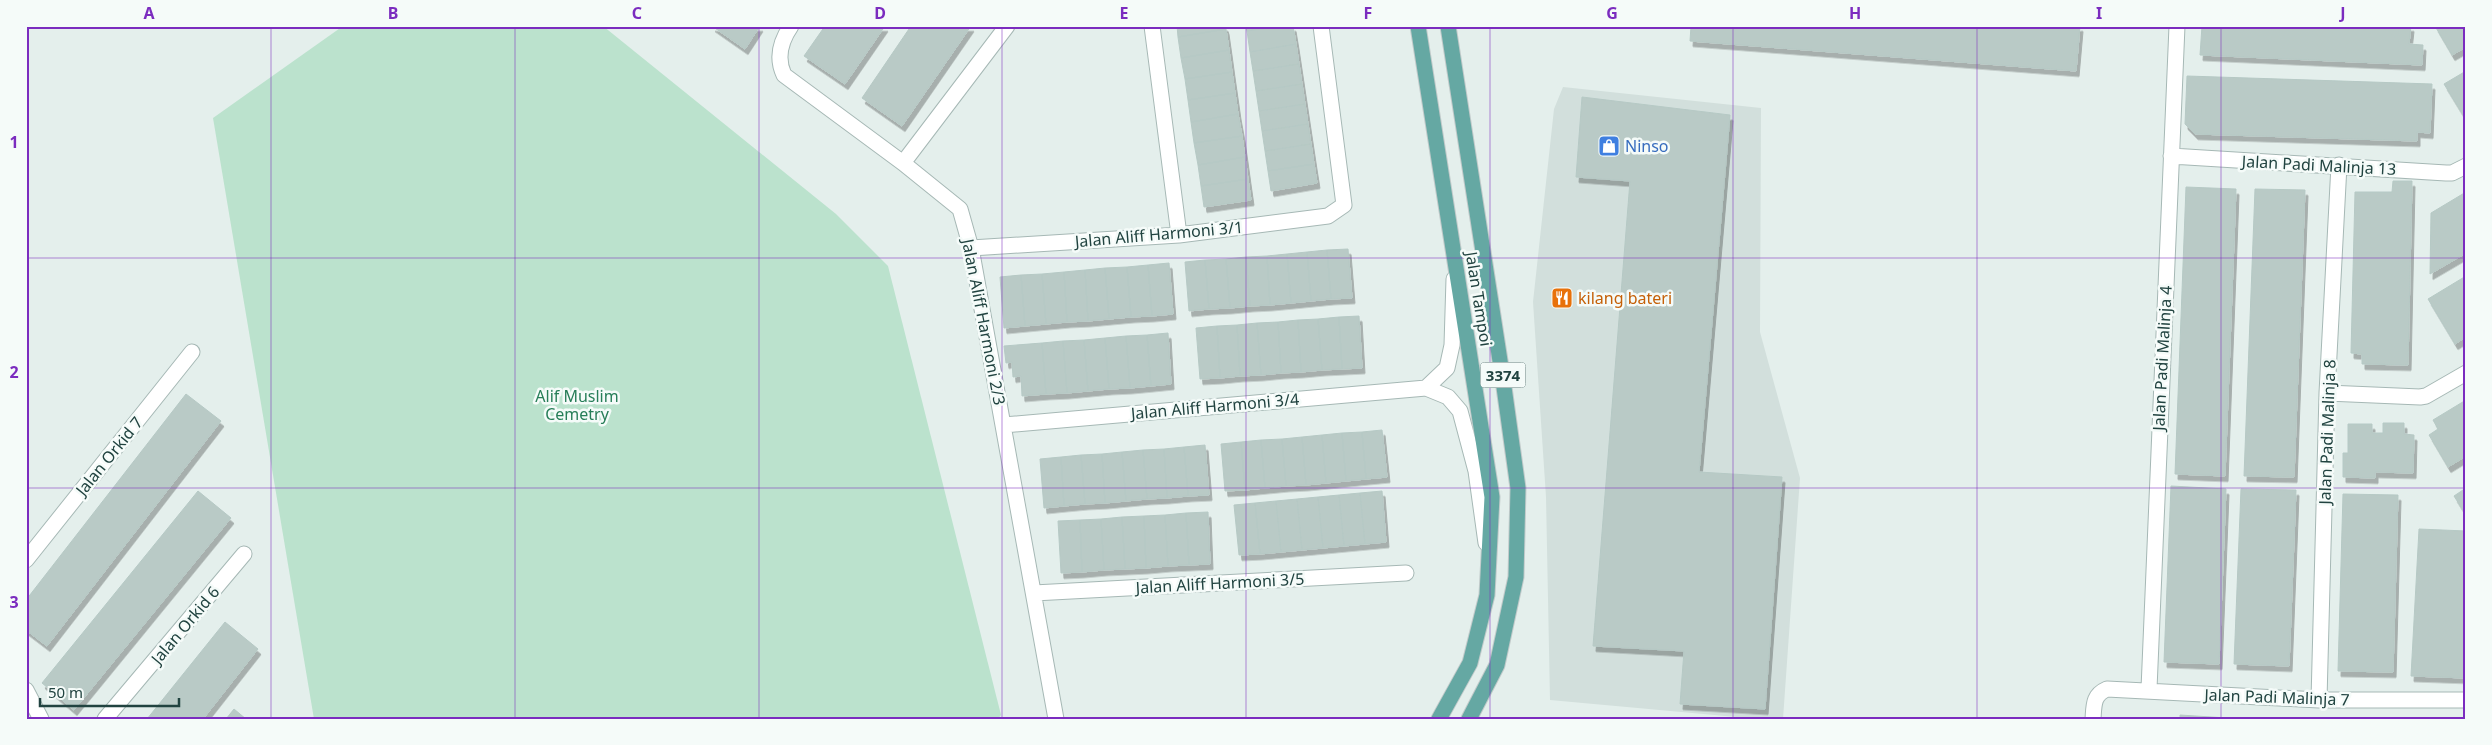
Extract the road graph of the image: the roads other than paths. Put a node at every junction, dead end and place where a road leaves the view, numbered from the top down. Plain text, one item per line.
1 (791, 26) edge
2 (1007, 26) edge
3 (1152, 26) edge
4 (1320, 26) edge
5 (1418, 26) edge
6 (1448, 26) edge
7 (2176, 26) edge
8 (2172, 156) junction
9 (903, 163) junction
10 (2339, 165) junction
11 (2466, 166) edge
12 (1178, 236) junction
13 (971, 248) junction
14 (1454, 258) junction
15 (192, 352) dead end
16 (2466, 373) edge
17 (1425, 388) junction
18 (2328, 392) junction
19 (1004, 425) junction
20 (244, 554) dead end
21 (26, 560) edge
22 (1489, 562) junction
23 (1406, 573) dead end
24 (1034, 593) junction
25 (2149, 689) junction
26 (26, 690) edge
27 (2318, 700) junction
28 (2466, 700) edge
29 (1055, 712) edge
30 (41, 719) edge
31 (106, 719) edge
32 (1439, 719) edge
33 (1469, 719) edge
34 (2093, 719) edge

1 - 9 street, Jalan Aliff Harmoni 2/3
2 - 9 street
3 - 12 street
4 - 12 street, Jalan Aliff Harmoni 3/1
5 - 14 main road, Jalan Tampoi / 3374
6 - 33 main road, Jalan Tampoi / 3374
7 - 8 street, Jalan Padi Malinja 4
8 - 10 street, Jalan Padi Malinja 13
8 - 25 street, Jalan Padi Malinja 4
9 - 13 street, Jalan Aliff Harmoni 2/3
10 - 11 street, Jalan Padi Malinja 13
10 - 18 street, Jalan Padi Malinja 8
12 - 13 street, Jalan Aliff Harmoni 3/1
13 - 19 street, Jalan Aliff Harmoni 2/3
14 - 17 street
14 - 22 main road, Jalan Tampoi / 3374
15 - 21 street, Jalan Orkid 7
16 - 18 street
17 - 19 street, Jalan Aliff Harmoni 3/4
17 - 22 street, Jalan Aliff Harmoni 3/4
18 - 27 street, Jalan Padi Malinja 8
19 - 24 street, Jalan Aliff Harmoni 2/3
20 - 31 street, Jalan Orkid 6
22 - 32 main road, Jalan Tampoi / 3374
23 - 24 street, Jalan Aliff Harmoni 3/5
24 - 29 street, Jalan Aliff Harmoni 2/3
25 - 27 street, Jalan Padi Malinja 7
25 - 34 street, Jalan Padi Malinja 7
26 - 30 street
27 - 28 street, Jalan Padi Malinja 7

